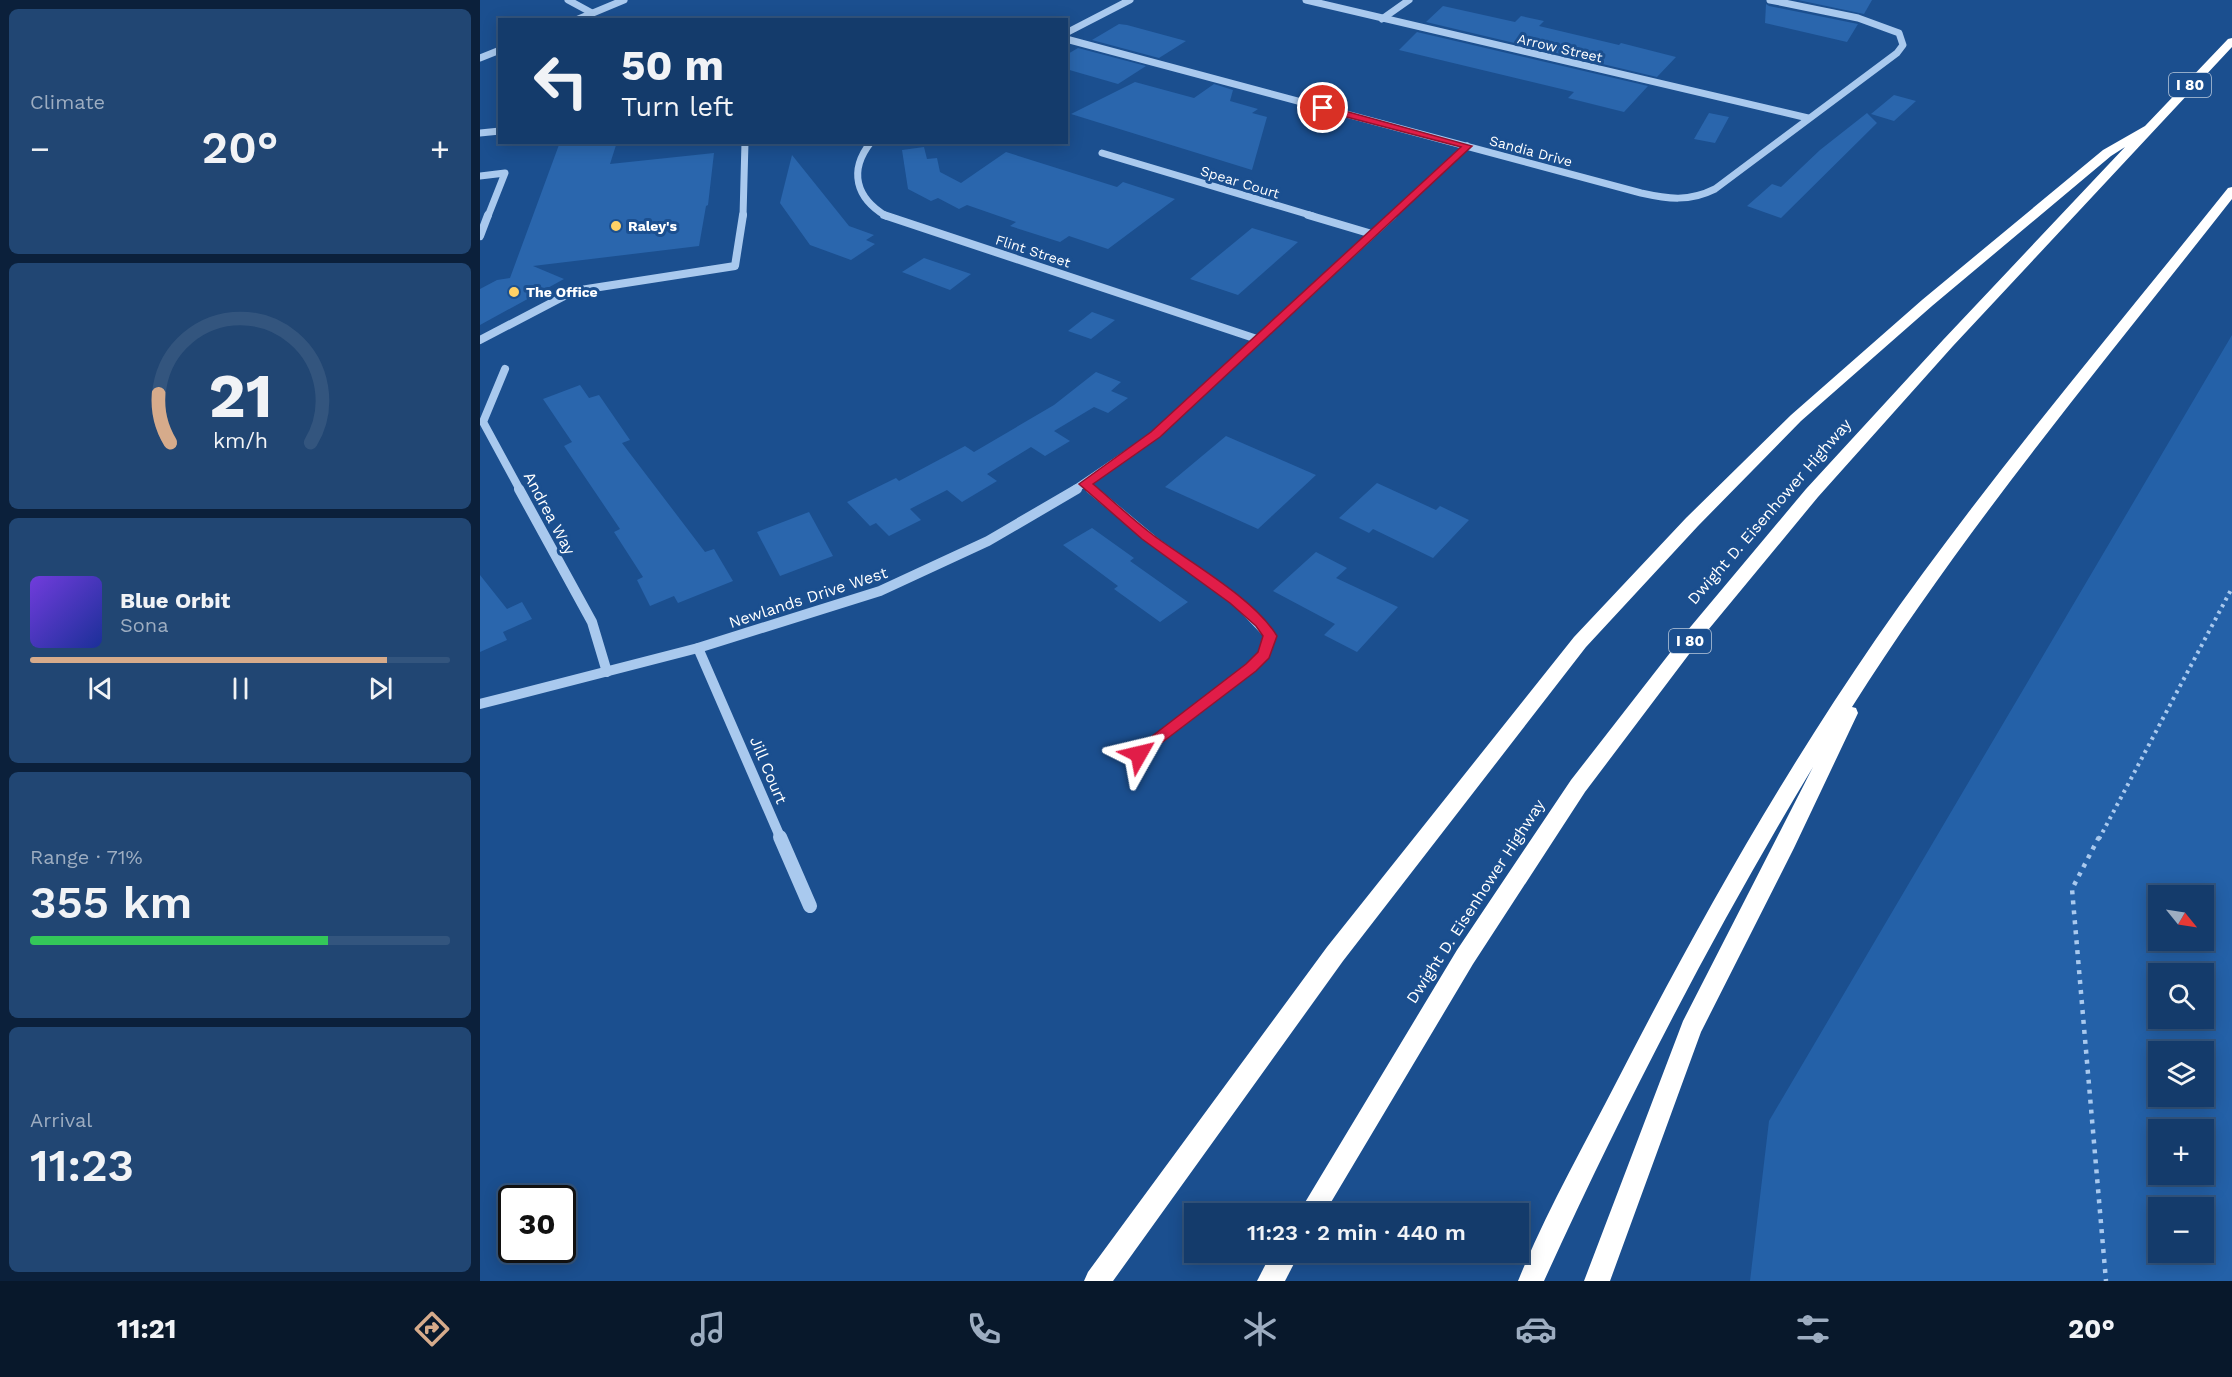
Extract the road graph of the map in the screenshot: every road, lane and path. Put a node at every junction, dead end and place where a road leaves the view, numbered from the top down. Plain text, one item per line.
1 (569, 0) edge
2 (624, 0) edge
3 (1130, 0) edge
4 (1306, 0) edge
5 (1409, 0) edge
6 (1770, 0) edge
7 (592, 13) junction
8 (581, 18) edge
9 (1382, 19) junction
10 (1068, 32) edge
11 (1068, 40) edge
12 (2232, 41) edge
13 (498, 51) edge
14 (480, 58) edge
15 (1808, 118) junction
16 (2149, 129) junction
17 (498, 131) edge
18 (480, 133) edge
19 (745, 144) edge
20 (869, 144) edge
21 (1467, 146) junction
22 (1102, 153) dead end
23 (480, 176) edge
24 (2232, 190) edge
25 (1372, 234) junction
26 (480, 236) edge
27 (1257, 339) junction
28 (480, 340) edge
29 (505, 369) dead end
30 (1085, 484) junction
31 (2232, 588) edge
32 (1883, 643) junction
33 (698, 648) junction
34 (607, 672) junction
35 (480, 704) edge
36 (1139, 754) dead end
37 (810, 906) dead end
38 (1317, 1203) edge
39 (1281, 1263) edge
40 (1097, 1281) edge
41 (1270, 1281) edge
42 (1531, 1281) edge
43 (1597, 1281) edge
44 (2106, 1281) edge

1 - 7 street
2 - 7 street
3 - 10 street
4 - 9 street, Arrow Street
5 - 9 street
6 - 15 street, Sandia Drive
7 - 8 street
9 - 15 street, Arrow Street
11 - 21 street, Sandia Drive
12 - 16 highway, Dwight D. Eisenhower Highway / I 80
13 - 14 street
15 - 21 street, Sandia Drive
16 - 38 highway, Dwight D. Eisenhower Highway / I 80
16 - 40 highway
17 - 18 street
19 - 28 street
20 - 27 street, Flint Street
21 - 25 street, Newlands Drive West
22 - 25 street, Spear Court
23 - 26 street
24 - 32 highway
25 - 27 street, Newlands Drive West
27 - 30 street, Newlands Drive West
29 - 34 street, Andrea Way
30 - 33 street, Newlands Drive West
30 - 36 street
31 - 44 path
32 - 42 highway
32 - 43 highway
33 - 34 street, Newlands Drive West
33 - 37 street, Jill Court
34 - 35 street, Newlands Drive West
39 - 41 highway

